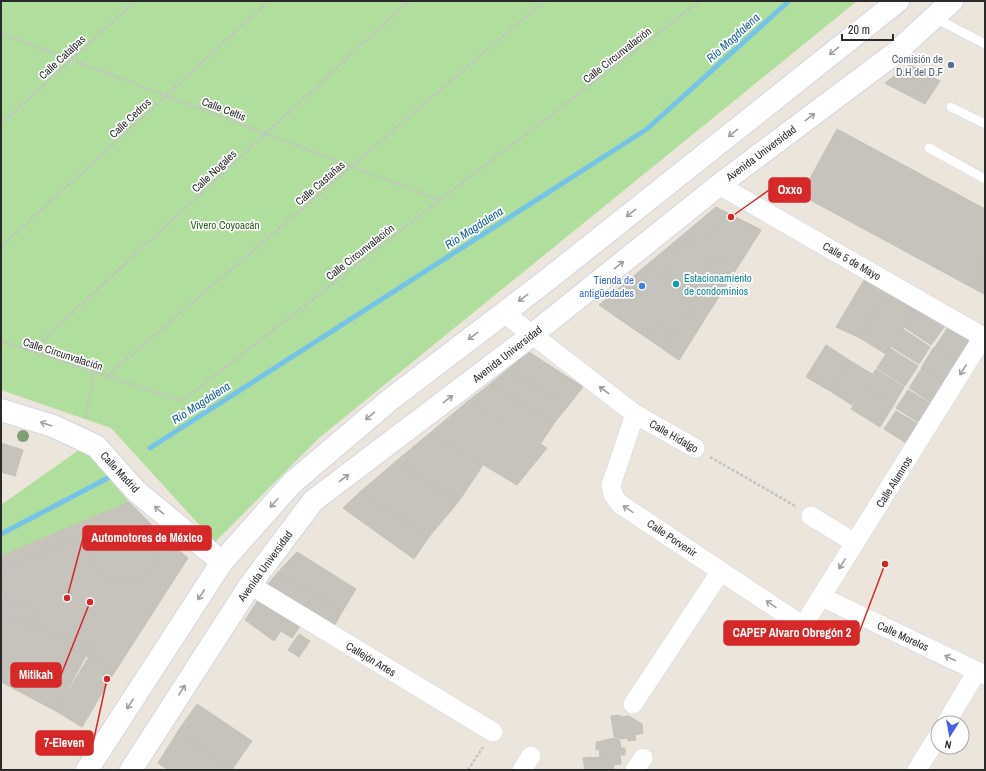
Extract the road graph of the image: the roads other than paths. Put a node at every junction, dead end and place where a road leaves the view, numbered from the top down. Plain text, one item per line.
1 (898, 1) edge
2 (952, 1) edge
3 (933, 18) junction
4 (985, 44) edge
5 (951, 107) dead end
6 (985, 124) edge
7 (929, 148) dead end
8 (985, 179) edge
9 (719, 185) junction
10 (542, 284) junction
11 (566, 307) junction
12 (504, 313) junction
13 (532, 335) junction
14 (984, 338) edge
15 (1, 410) edge
16 (635, 414) junction
17 (695, 448) road end
18 (812, 516) road end
19 (856, 543) junction
20 (222, 562) junction
21 (721, 571) junction
22 (250, 585) junction
23 (822, 597) junction
24 (804, 626) joint
25 (981, 673) edge
26 (633, 704) dead end
27 (952, 715) edge
28 (493, 732) road end
29 (930, 749) edge
30 (87, 770) edge
31 (131, 770) edge
32 (917, 770) edge

1 -> 10 main road
2 - 3 main road, Avenida Universidad
3 - 4 lane
9 -> 3 main road, Avenida Universidad
5 - 6 lane
7 - 8 lane
11 -> 9 main road, Avenida Universidad
9 - 14 street, Calle 5 de Mayo
10 - 11 main road
10 -> 12 main road
11 - 13 main road, Avenida Universidad
12 - 13 street, Calle Hidalgo
12 -> 20 main road
16 -> 13 street, Calle Hidalgo
22 -> 13 main road, Avenida Universidad
14 -> 19 street, Calle Alumnos
20 -> 15 main road, Calle Madrid
16 - 17 street, Calle Hidalgo
21 -> 16 street, Calle Porvenir
18 - 19 street
19 -> 23 street, Calle Alumnos
20 -> 30 main road
24 -> 21 street, Calle Porvenir
21 - 26 street
22 - 28 street, Callejón Artes
31 -> 22 main road, Avenida Universidad
23 - 24 street, Calle Alumnos
25 -> 23 street, Calle Morelos
25 - 27 street
29 - 32 street

